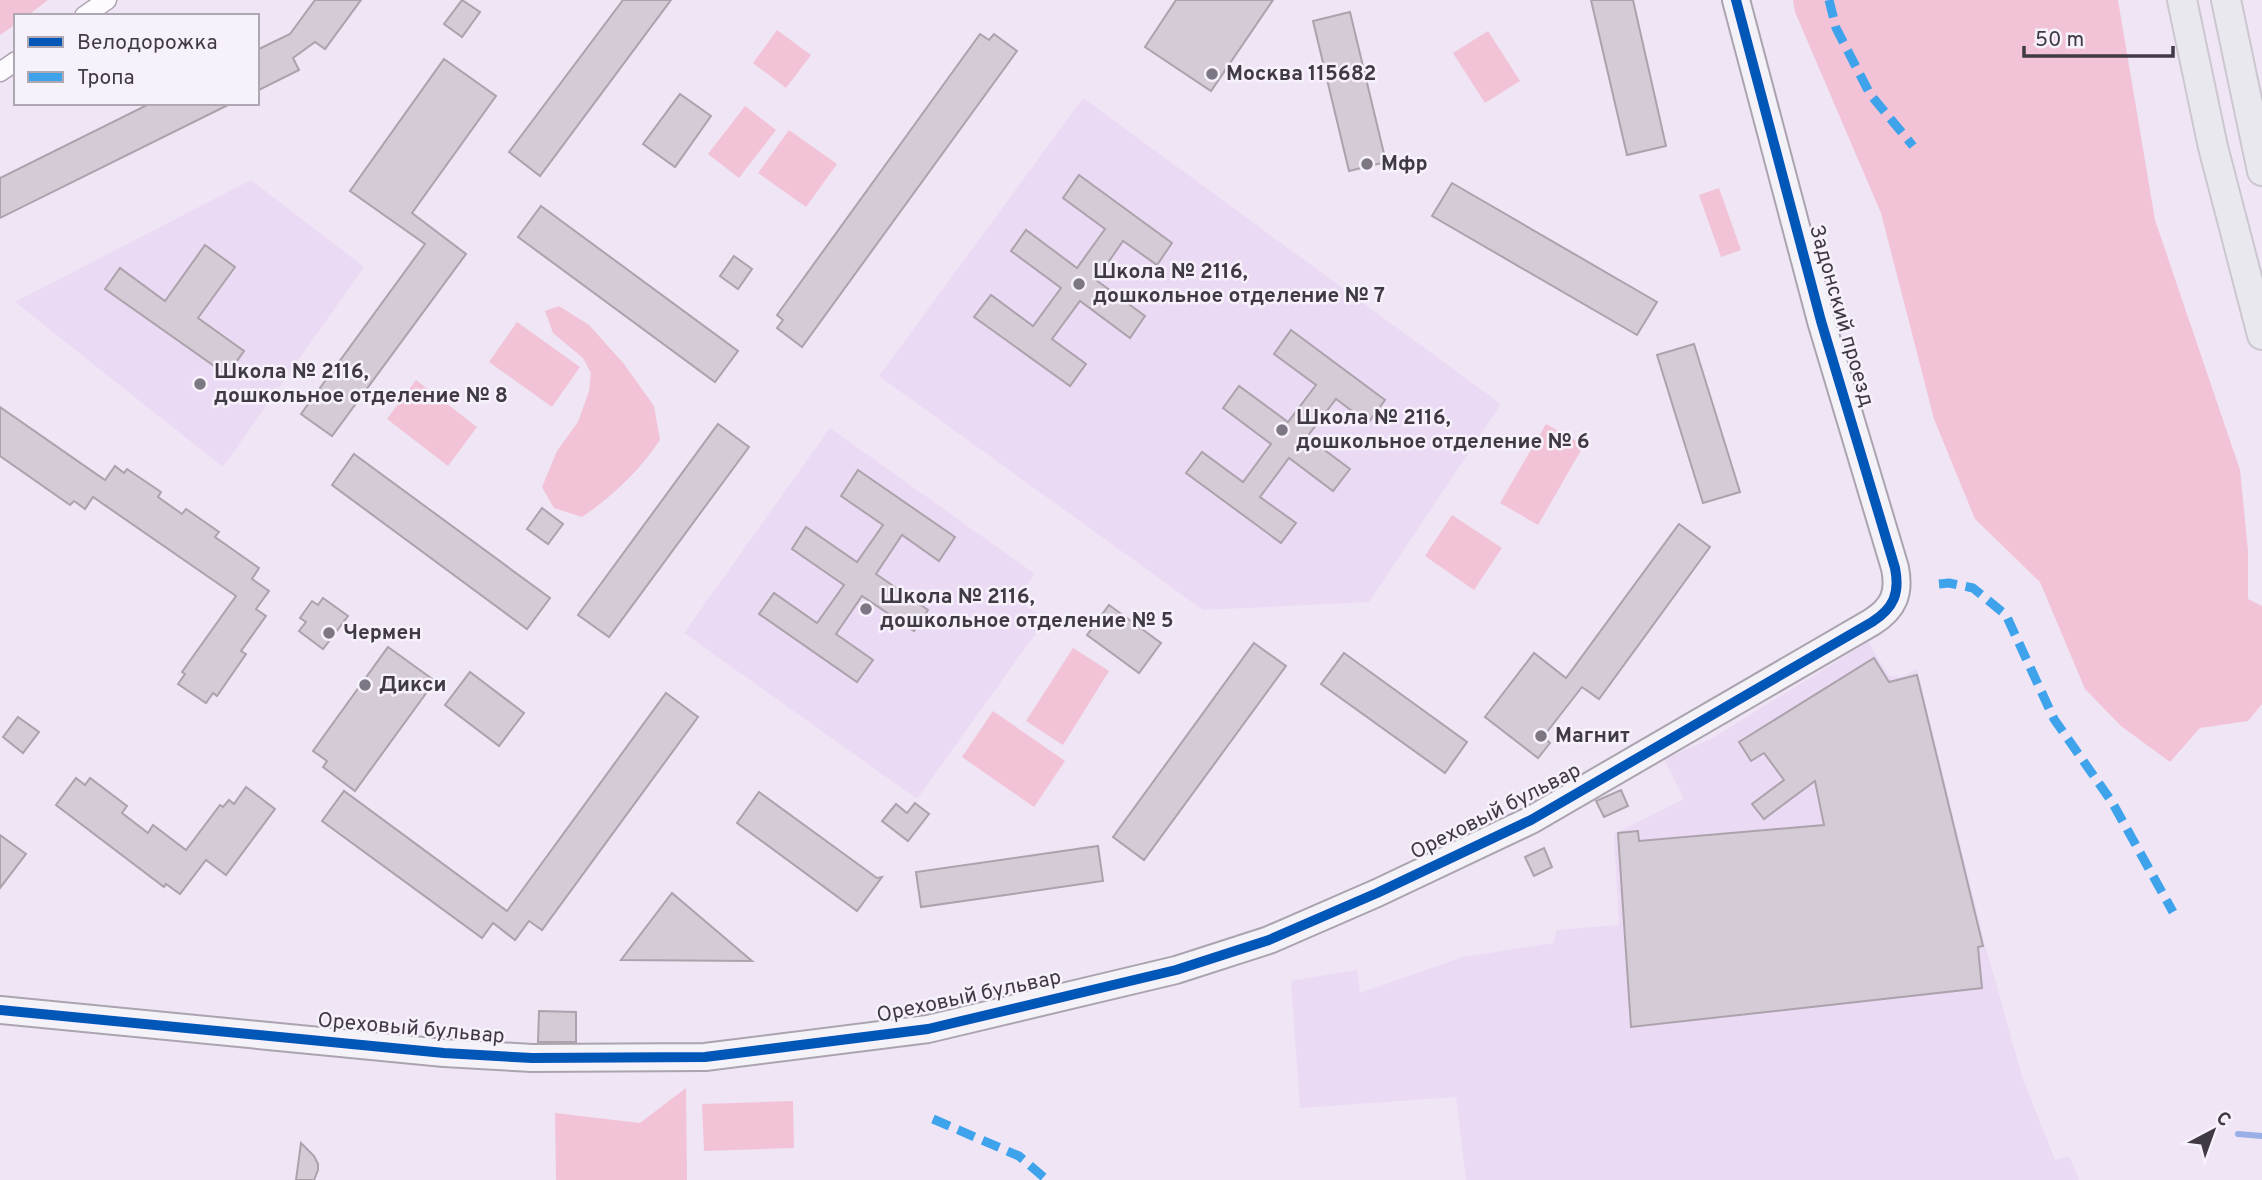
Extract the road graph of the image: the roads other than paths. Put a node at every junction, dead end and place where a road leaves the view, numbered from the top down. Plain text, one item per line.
1 (107, 0) edge
2 (1736, 0) edge
3 (2182, 0) edge
4 (2226, 0) edge
5 (87, 14) edge
6 (2262, 171) edge
7 (2262, 335) edge
8 (1863, 627) joint
9 (0, 1010) edge

1 - 5 street
2 - 8 street, Задонский проезд
3 - 7 main road
4 - 6 main road
8 - 9 street, Ореховый бульвар

